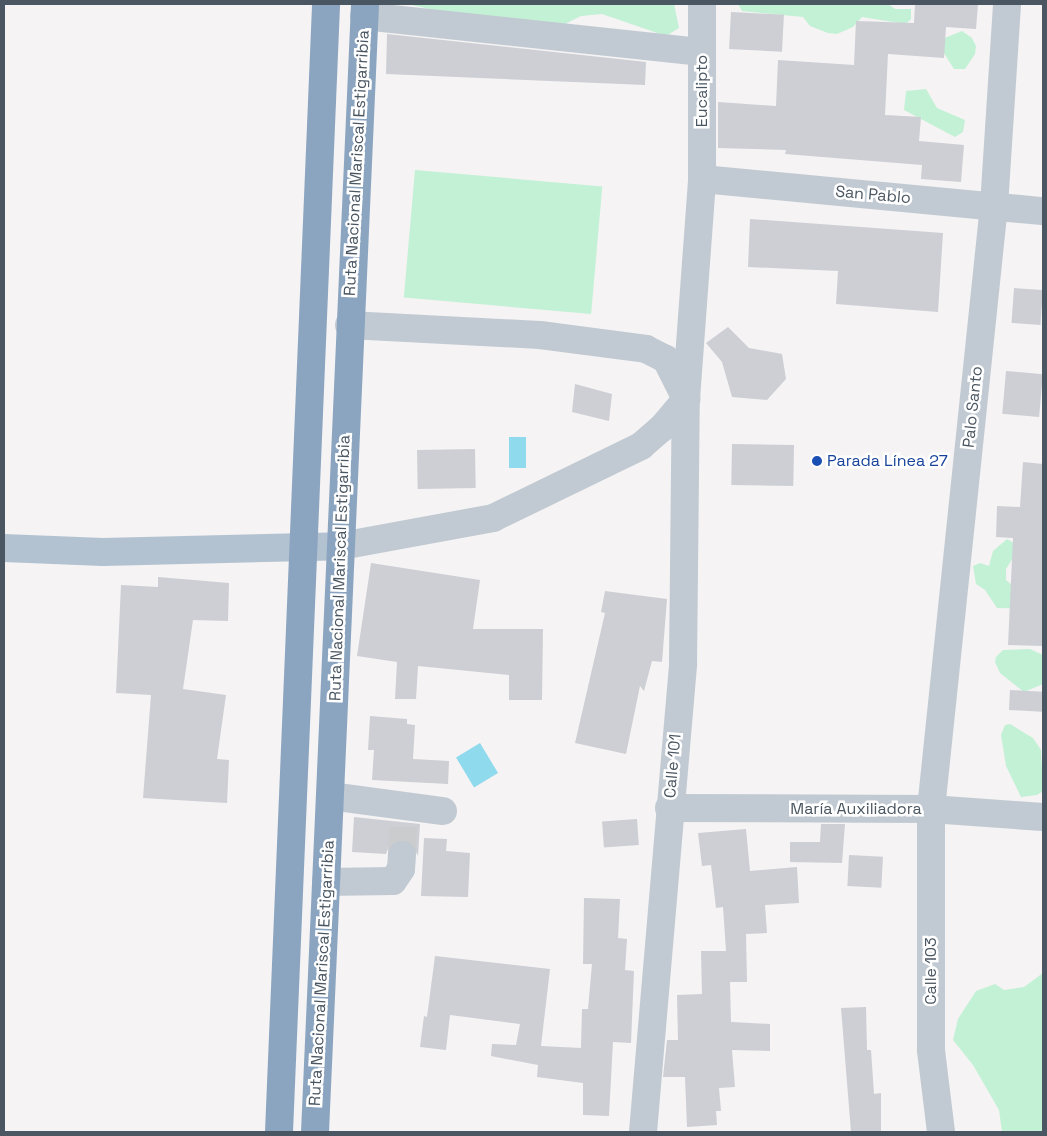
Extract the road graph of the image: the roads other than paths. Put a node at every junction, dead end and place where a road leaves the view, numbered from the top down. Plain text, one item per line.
1 (326, 4) edge
2 (702, 4) edge
3 (1007, 4) edge
4 (364, 10) edge
5 (702, 52) junction
6 (702, 179) junction
7 (994, 206) junction
8 (1043, 211) edge
9 (348, 325) junction
10 (686, 399) junction
11 (342, 546) junction
12 (4, 548) edge
13 (303, 550) junction
14 (330, 796) junction
15 (669, 808) junction
16 (931, 809) junction
17 (443, 810) dead end
18 (1043, 817) edge
19 (402, 855) tunnel mouth
20 (326, 882) junction
21 (279, 1132) edge
22 (315, 1132) edge
23 (643, 1132) edge
24 (941, 1132) edge

1 - 13 highway
2 - 5 street, Eucalipto
3 - 7 street, Palo Santo
4 - 5 street
4 - 9 highway, Ruta Nacional Mariscal Estigarribia
5 - 6 street, Eucalipto
6 - 7 street, San Pablo
6 - 10 street, Eucalipto
7 - 8 street, San Pablo
7 - 16 street, Palo Santo
9 - 10 street
9 - 11 highway, Ruta Nacional Mariscal Estigarribia
10 - 11 street
10 - 15 street, Calle 101
11 - 13 main road
11 - 14 highway, Ruta Nacional Mariscal Estigarribia
12 - 13 main road
13 - 21 highway
14 - 17 street
14 - 20 highway, Ruta Nacional Mariscal Estigarribia
15 - 16 street, María Auxiliadora
15 - 23 street, Calle 101
16 - 18 street, María Auxiliadora
16 - 24 street, Calle 103
19 - 20 street
20 - 22 highway, Ruta Nacional Mariscal Estigarribia

